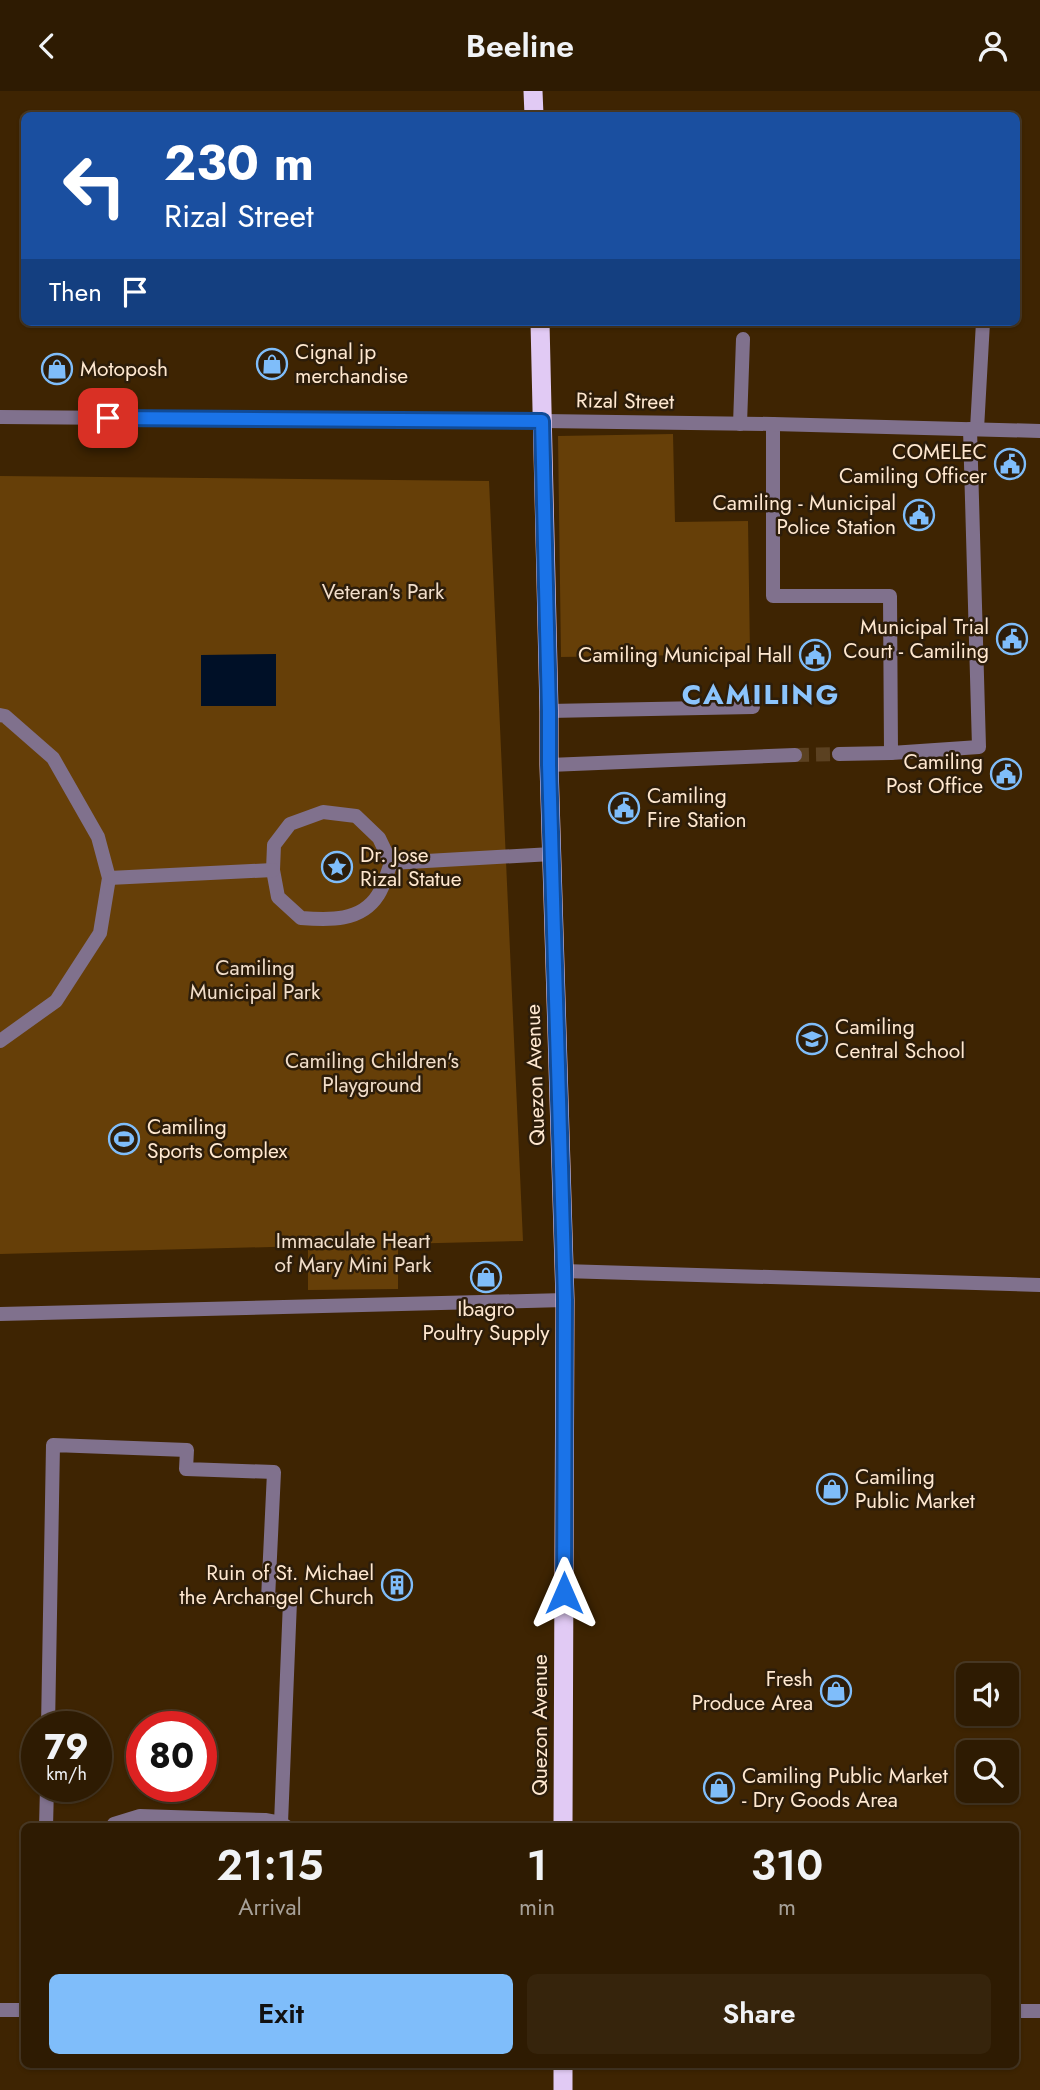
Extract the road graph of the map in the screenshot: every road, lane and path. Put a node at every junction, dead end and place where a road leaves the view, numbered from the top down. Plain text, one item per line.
1 (533, 91) edge
2 (534, 112) edge
3 (540, 326) edge
4 (983, 326) edge
5 (743, 339) dead end
6 (0, 417) edge
7 (542, 421) junction
8 (740, 423) junction
9 (773, 424) junction
10 (974, 429) junction
11 (1040, 431) edge
12 (753, 707) dead end
13 (549, 711) junction
14 (0, 715) edge
15 (891, 753) junction
16 (839, 754) tunnel mouth
17 (795, 755) tunnel mouth
18 (549, 765) junction
19 (552, 854) junction
20 (391, 863) junction
21 (273, 870) junction
22 (109, 878) junction
23 (0, 1041) edge
24 (563, 1271) junction
25 (1040, 1285) edge
26 (565, 1300) junction
27 (0, 1314) edge
28 (48, 1711) edge
29 (47, 1802) edge
30 (46, 1823) edge
31 (117, 1823) edge
32 (276, 1823) edge
33 (284, 1823) edge
34 (563, 1823) edge
35 (0, 2010) edge
36 (21, 2010) edge
37 (1019, 2011) edge
38 (1040, 2011) edge
39 (563, 2068) edge
40 (563, 2090) edge

1 - 2 highway
3 - 7 highway, Quezon Avenue
4 - 10 street
5 - 8 street
6 - 7 street, Rizal Street
7 - 8 street, Rizal Street
7 - 13 highway, Quezon Avenue
8 - 9 street, Rizal Street
9 - 10 street, Rizal Street
9 - 15 street
10 - 11 street, Rizal Street
10 - 15 street
12 - 13 street
13 - 18 highway, Quezon Avenue
14 - 22 street
15 - 16 street
17 - 18 street
18 - 19 highway, Quezon Avenue
19 - 20 street
19 - 24 highway, Quezon Avenue
20 - 21 street
20 - 21 street
21 - 22 street
22 - 23 street
24 - 25 street
24 - 26 highway, Quezon Avenue
26 - 27 street
26 - 34 highway, Quezon Avenue
28 - 33 street
29 - 30 street
31 - 32 street
35 - 36 street
37 - 38 street
39 - 40 highway

